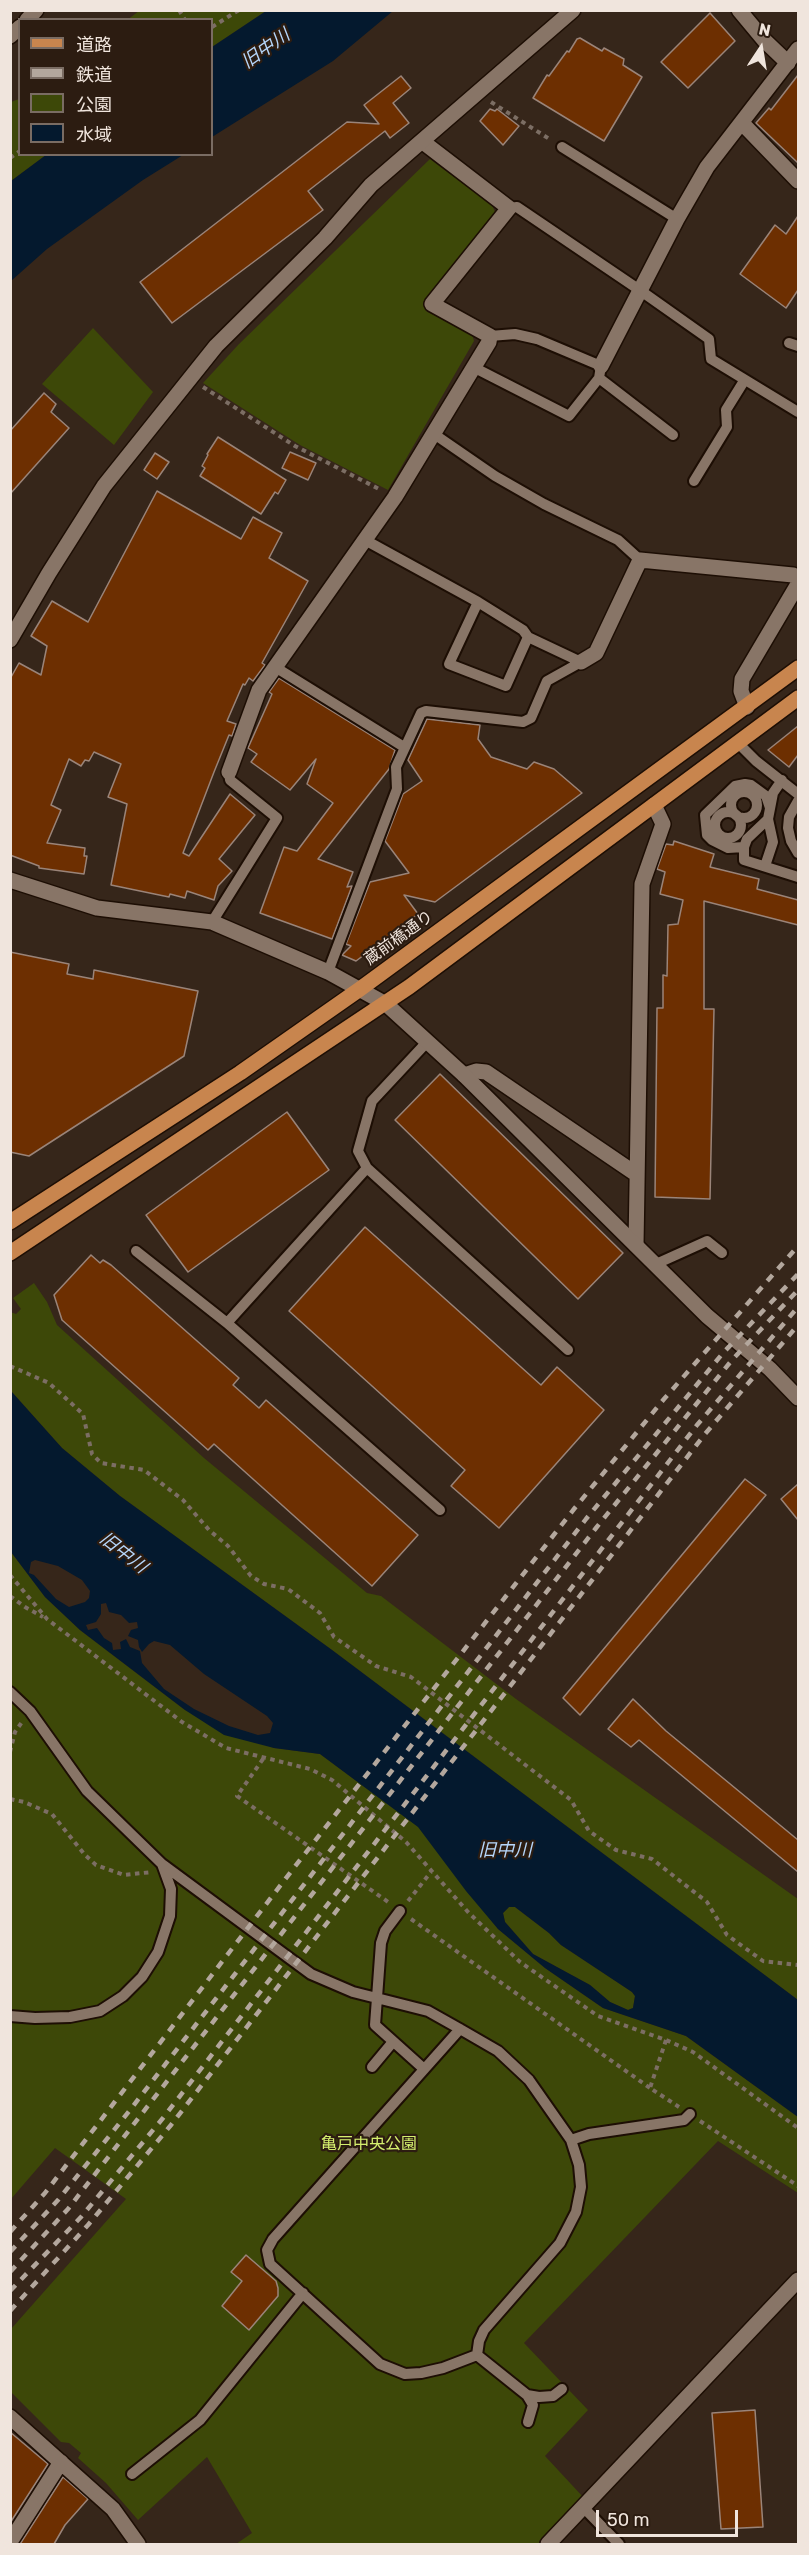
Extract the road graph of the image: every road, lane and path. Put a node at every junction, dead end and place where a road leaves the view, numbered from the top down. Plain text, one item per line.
1 (239, 10) edge
2 (573, 10) edge
3 (739, 10) edge
4 (213, 26) edge
5 (798, 49) edge
6 (788, 63) junction
7 (478, 94) junction
8 (741, 123) junction
9 (423, 142) junction
10 (562, 147) joint
11 (798, 181) edge
12 (509, 208) junction
13 (677, 219) junction
14 (641, 291) junction
15 (490, 336) junction
16 (475, 368) junction
17 (600, 372) junction
18 (188, 378) junction
19 (744, 381) junction
20 (798, 412) edge
21 (434, 434) junction
22 (673, 435) dead end
23 (694, 481) dead end
24 (395, 497) junction
25 (365, 540) junction
26 (640, 560) junction
27 (798, 578) edge
28 (798, 584) edge
29 (478, 602) junction
30 (528, 637) junction
31 (10, 640) edge
32 (581, 662) junction
33 (275, 667) junction
34 (798, 668) edge
35 (798, 698) edge
36 (747, 706) junction
37 (738, 743) junction
38 (405, 747) junction
39 (229, 772) joint
40 (782, 780) junction
41 (798, 794) edge
42 (798, 801) edge
43 (654, 805) junction
44 (770, 808) junction
45 (709, 809) junction
46 (736, 815) junction
47 (753, 815) junction
48 (717, 818) junction
49 (766, 821) junction
50 (791, 841) junction
51 (773, 842) junction
52 (744, 847) junction
53 (798, 853) edge
54 (765, 866) junction
55 (798, 877) edge
56 (10, 880) edge
57 (212, 922) junction
58 (328, 972) junction
59 (360, 989) junction
60 (386, 1004) junction
61 (428, 1041) junction
62 (464, 1075) junction
63 (367, 1168) junction
64 (636, 1174) junction
65 (10, 1222) edge
66 (636, 1245) junction
67 (136, 1251) dead end
68 (10, 1253) edge
69 (722, 1253) dead end
70 (656, 1264) junction
71 (226, 1323) junction
72 (568, 1350) dead end
73 (10, 1366) edge
74 (798, 1398) edge
75 (440, 1510) dead end
76 (10, 1575) edge
77 (10, 1596) edge
78 (47, 1618) junction
79 (10, 1692) edge
80 (30, 1711) junction
81 (10, 1752) edge
82 (263, 1759) junction
83 (10, 1799) edge
84 (162, 1864) junction
85 (431, 1872) junction
86 (420, 1887) dead end
87 (400, 1911) junction
88 (798, 1965) edge
89 (376, 1998) junction
90 (10, 2016) edge
91 (460, 2029) junction
92 (666, 2040) junction
93 (392, 2043) junction
94 (372, 2067) dead end
95 (424, 2069) junction
96 (650, 2088) junction
97 (690, 2114) junction
98 (798, 2128) edge
99 (571, 2140) junction
100 (798, 2186) edge
101 (798, 2280) edge
102 (303, 2293) junction
103 (477, 2355) junction
104 (562, 2389) dead end
105 (527, 2395) junction
106 (10, 2417) edge
107 (528, 2422) dead end
108 (61, 2462) junction
109 (132, 2474) dead end
110 (584, 2508) junction
111 (10, 2542) edge
112 (138, 2544) edge
113 (548, 2544) edge
114 (619, 2544) edge

1 - 4 path
2 - 7 street
3 - 6 street
5 - 6 street
6 - 8 street
7 - 9 street
7 - 10 path
8 - 11 street
8 - 13 street
9 - 12 street
9 - 18 street
10 - 13 lane
12 - 14 lane
12 - 15 street
13 - 14 street
14 - 17 street
14 - 19 lane
15 - 16 street
15 - 17 lane
16 - 17 lane
16 - 21 street
17 - 22 lane
18 - 24 path
18 - 31 street
19 - 20 lane
19 - 23 lane
21 - 24 street
21 - 26 lane
24 - 25 street
25 - 29 lane
25 - 33 street
26 - 27 street
26 - 32 street
28 - 36 street
29 - 30 lane
29 - 30 lane
30 - 32 lane
32 - 38 lane
33 - 38 lane
33 - 39 street
34 - 36 main road, 蔵前橋通り
35 - 37 main road
36 - 59 main road, 蔵前橋通り
37 - 40 lane
37 - 43 main road
38 - 58 lane
39 - 57 lane
40 - 41 lane
40 - 44 lane
42 - 50 lane
43 - 60 main road
43 - 64 street
44 - 45 lane
44 - 49 lane
45 - 48 lane
45 - 52 lane
46 - 47 lane
46 - 47 lane
46 - 48 lane
46 - 48 lane
47 - 49 lane
49 - 51 lane
49 - 52 lane
50 - 51 lane
50 - 53 lane
51 - 54 lane
52 - 54 lane
54 - 55 lane
56 - 57 street
57 - 58 street
58 - 59 street
59 - 60 street
59 - 65 main road, 蔵前橋通り
60 - 61 street
60 - 68 main road
61 - 62 street
61 - 63 lane
62 - 64 street
62 - 66 street
63 - 71 lane
63 - 72 lane
64 - 66 street
66 - 70 street
67 - 71 lane
69 - 70 lane
70 - 74 street
71 - 75 lane
73 - 88 path
76 - 78 path
77 - 78 path
78 - 82 path
79 - 80 lane
80 - 81 path
80 - 84 lane
82 - 85 path
82 - 87 path
83 - 84 path
84 - 89 lane
84 - 90 lane
85 - 86 path
85 - 92 path
87 - 89 lane
87 - 96 path
89 - 91 lane
89 - 93 lane
91 - 95 lane
91 - 99 lane
92 - 96 path
92 - 98 path
93 - 94 lane
93 - 95 lane
95 - 102 lane
96 - 97 path
97 - 99 lane
97 - 100 path
99 - 103 lane
101 - 110 street
102 - 103 lane
102 - 109 lane
103 - 105 lane
104 - 105 lane
105 - 107 lane
106 - 108 street
108 - 111 street
108 - 112 street
110 - 113 street
110 - 114 lane

